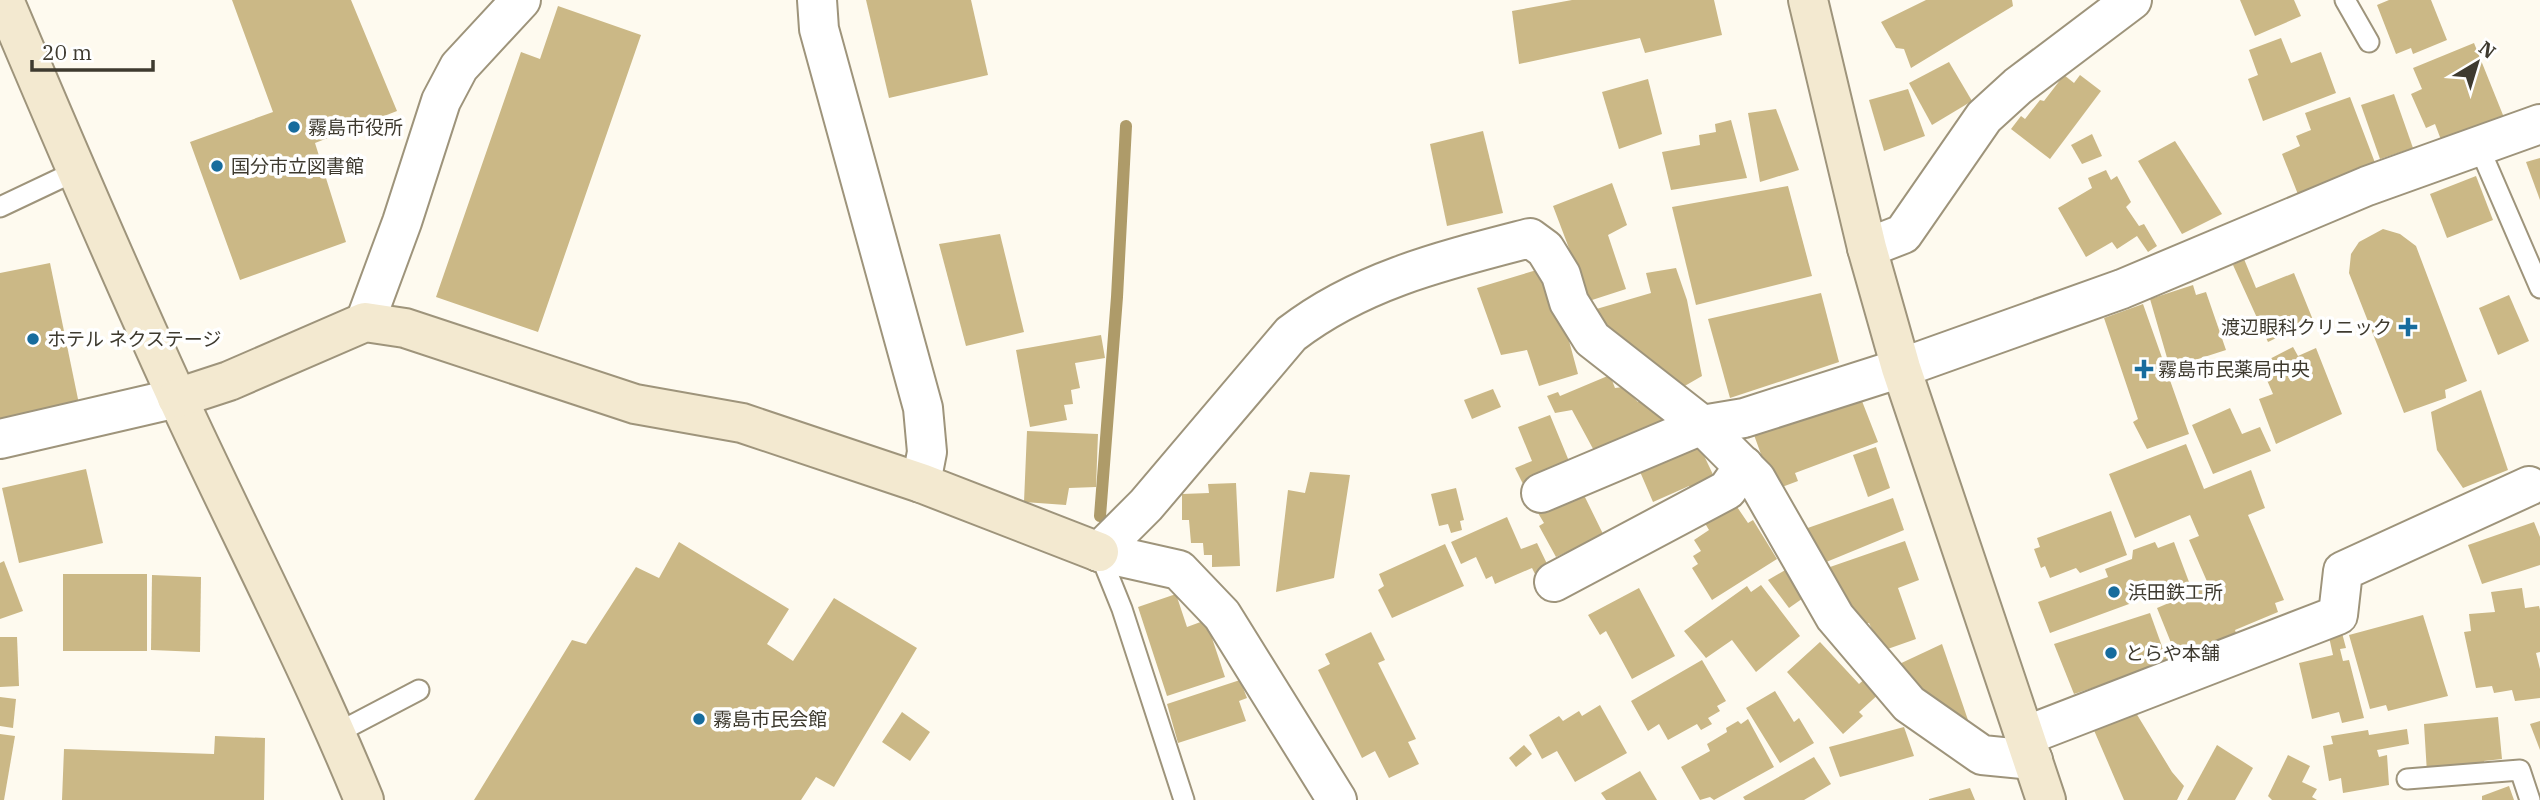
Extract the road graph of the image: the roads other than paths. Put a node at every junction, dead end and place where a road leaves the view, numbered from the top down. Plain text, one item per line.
1 (4, 0) edge
2 (521, 0) edge
3 (817, 0) edge
4 (1808, 0) edge
5 (2132, 0) edge
6 (2345, 0) edge
7 (2369, 42) dead end
8 (2540, 124) edge
9 (2479, 147) junction
10 (75, 171) junction
11 (0, 207) edge
12 (1867, 248) junction
13 (2540, 288) edge
14 (365, 321) junction
15 (1901, 368) junction
16 (177, 398) junction
17 (1702, 425) junction
18 (0, 439) edge
19 (1744, 467) junction
20 (921, 483) junction
21 (2529, 486) dead end
22 (1541, 493) dead end
23 (1099, 552) junction
24 (1553, 582) dead end
25 (419, 690) dead end
26 (337, 733) junction
27 (2029, 748) junction
28 (2407, 779) dead end
29 (364, 800) edge
30 (1185, 800) edge
31 (1337, 800) edge
32 (2046, 800) edge
33 (2530, 800) edge

1 - 10 street
2 - 14 street
3 - 20 street
4 - 12 street
5 - 12 street
6 - 7 lane
8 - 9 street
9 - 13 lane
9 - 15 street
10 - 11 lane
10 - 16 street
12 - 15 street
14 - 16 street
14 - 20 street
15 - 17 street
15 - 27 street
16 - 18 street
16 - 26 street
17 - 19 street
17 - 22 street
17 - 23 street
19 - 24 street
19 - 27 street
20 - 23 street
21 - 27 street
23 - 30 lane
23 - 31 street
25 - 26 lane
26 - 29 street
27 - 32 street
28 - 33 lane

